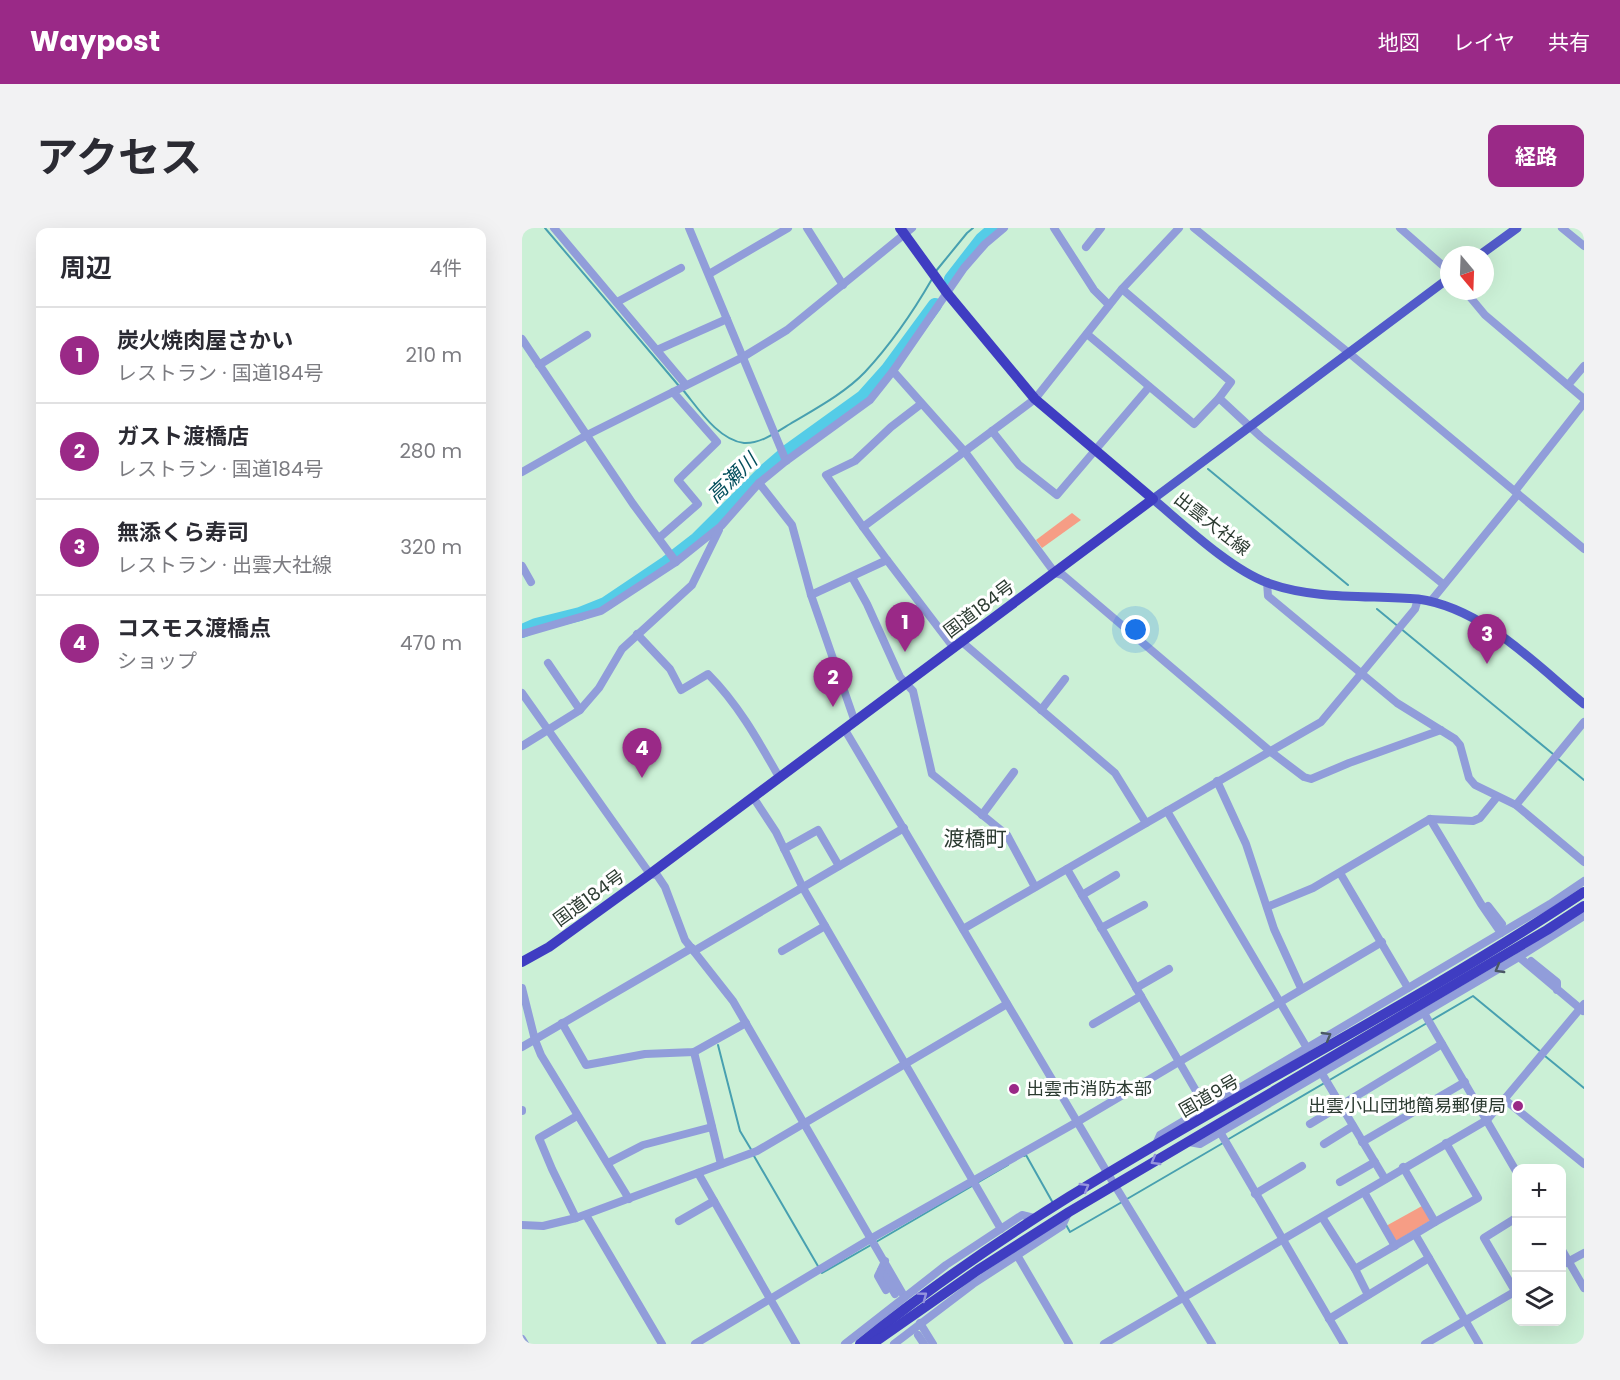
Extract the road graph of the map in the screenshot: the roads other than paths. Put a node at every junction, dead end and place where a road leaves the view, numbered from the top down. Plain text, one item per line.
1 (554, 228) edge
2 (689, 228) edge
3 (788, 228) edge
4 (807, 228) edge
5 (1004, 228) edge
6 (1054, 228) edge
7 (1101, 228) edge
8 (1179, 228) edge
9 (1194, 228) edge
10 (1400, 228) edge
11 (1517, 228) edge
12 (1562, 228) edge
13 (905, 230) edge
14 (1492, 246) edge
15 (1584, 246) edge
16 (1086, 247) dead end
17 (1440, 264) edge
18 (681, 268) dead end
19 (710, 274) junction
20 (843, 285) junction
21 (1440, 285) edge
22 (1122, 289) junction
23 (947, 293) junction
24 (1472, 300) edge
25 (617, 302) junction
26 (1109, 305) junction
27 (727, 319) junction
28 (1087, 334) junction
29 (588, 335) dead end
30 (522, 339) edge
31 (657, 350) junction
32 (1349, 353) junction
33 (743, 357) junction
34 (539, 364) junction
35 (1584, 366) edge
36 (893, 371) junction
37 (1568, 385) junction
38 (686, 386) junction
39 (1149, 387) junction
40 (673, 392) junction
41 (1220, 398) junction
42 (1035, 399) junction
43 (1584, 401) edge
44 (921, 404) junction
45 (1251, 426) junction
46 (992, 431) junction
47 (587, 435) junction
48 (1095, 450) junction
49 (965, 452) junction
50 (786, 461) junction
51 (522, 472) edge
52 (759, 483) junction
53 (1516, 492) junction
54 (1153, 499) junction
55 (721, 526) junction
56 (863, 527) junction
57 (658, 538) junction
58 (1584, 549) edge
59 (887, 560) junction
60 (676, 562) junction
61 (522, 566) edge
62 (1055, 573) junction
63 (852, 577) junction
64 (531, 582) dead end
65 (1266, 582) junction
66 (1443, 584) junction
67 (811, 595) junction
68 (1418, 599) junction
69 (1431, 601) junction
70 (522, 634) edge
71 (638, 634) junction
72 (958, 645) junction
73 (548, 663) dead end
74 (1361, 673) junction
75 (1065, 679) dead end
76 (906, 684) junction
77 (522, 693) edge
78 (1584, 704) edge
79 (580, 710) junction
80 (1041, 710) junction
81 (855, 722) junction
82 (1584, 722) edge
83 (549, 729) junction
84 (845, 730) junction
85 (1441, 730) junction
86 (522, 746) edge
87 (1271, 752) junction
88 (1014, 772) dead end
89 (779, 777) junction
90 (1217, 781) junction
91 (753, 797) junction
92 (1497, 797) junction
93 (1516, 805) junction
94 (1167, 811) junction
95 (982, 815) junction
96 (1430, 819) junction
97 (1146, 823) junction
98 (904, 828) junction
99 (784, 849) junction
100 (1584, 862) edge
101 (839, 866) junction
102 (1067, 869) junction
103 (1340, 873) junction
104 (650, 874) junction
105 (1116, 875) dead end
106 (1584, 881) edge
107 (1035, 887) junction
108 (803, 888) junction
109 (1584, 892) edge
110 (1082, 895) junction
111 (1476, 896) junction
112 (1144, 904) dead end
113 (1550, 904) junction
114 (1267, 907) junction
115 (1582, 911) edge
116 (1544, 918) junction
117 (1502, 924) dead end
118 (825, 926) junction
119 (1101, 928) junction
120 (963, 929) junction
121 (1501, 933) junction
122 (1382, 942) junction
123 (693, 949) junction
124 (782, 951) dead end
125 (1466, 955) junction
126 (1519, 957) junction
127 (1531, 961) dead end
128 (522, 962) edge
129 (1169, 969) dead end
130 (1456, 971) junction
131 (1478, 971) junction
132 (1472, 985) junction
133 (522, 988) edge
134 (1136, 988) junction
135 (1301, 988) junction
136 (1408, 988) junction
137 (1557, 990) junction
138 (1141, 996) junction
139 (1280, 1001) junction
140 (1007, 1004) junction
141 (1583, 1008) edge
142 (1368, 1012) junction
143 (1424, 1013) junction
144 (562, 1023) junction
145 (746, 1023) junction
146 (1093, 1024) dead end
147 (1362, 1026) junction
148 (1382, 1028) junction
149 (534, 1040) junction
150 (1377, 1040) junction
151 (1442, 1044) junction
152 (522, 1047) edge
153 (1307, 1048) junction
154 (694, 1052) junction
155 (1179, 1061) junction
156 (904, 1065) junction
157 (1266, 1071) junction
158 (1321, 1072) junction
159 (1465, 1082) junction
160 (1261, 1085) junction
161 (1281, 1087) junction
162 (1276, 1098) junction
163 (1504, 1099) junction
164 (1340, 1105) junction
165 (1206, 1108) junction
166 (578, 1116) junction
167 (1487, 1120) junction
168 (1077, 1122) junction
169 (804, 1123) junction
170 (1310, 1124) dead end
171 (1353, 1126) junction
172 (712, 1127) junction
173 (1220, 1132) junction
174 (1189, 1142) junction
175 (1362, 1142) junction
176 (1446, 1143) junction
177 (1324, 1144) dead end
178 (1156, 1146) junction
179 (1375, 1162) junction
180 (608, 1163) junction
181 (721, 1164) junction
182 (1512, 1164) edge
183 (1584, 1164) edge
184 (1302, 1166) dead end
185 (1403, 1167) junction
186 (698, 1173) junction
187 (1108, 1173) junction
188 (1385, 1179) junction
189 (972, 1181) junction
190 (1340, 1182) dead end
191 (1114, 1184) junction
192 (1364, 1192) junction
193 (1255, 1194) junction
194 (629, 1199) junction
195 (714, 1201) junction
196 (1069, 1212) junction
197 (586, 1215) junction
198 (1322, 1217) junction
199 (576, 1218) junction
200 (1034, 1218) junction
201 (1512, 1220) edge
202 (679, 1221) dead end
203 (1435, 1222) junction
204 (522, 1225) edge
205 (1001, 1229) junction
206 (1415, 1234) junction
207 (872, 1238) junction
208 (1282, 1240) junction
209 (1395, 1246) junction
210 (1584, 1253) edge
211 (1017, 1255) junction
212 (960, 1256) junction
213 (1429, 1258) junction
214 (885, 1261) junction
215 (1566, 1262) edge
216 (1566, 1264) edge
217 (978, 1269) junction
218 (1355, 1269) junction
219 (881, 1270) junction
220 (954, 1272) junction
221 (974, 1284) junction
222 (1512, 1284) edge
223 (1584, 1288) edge
224 (886, 1290) dead end
225 (1512, 1293) edge
226 (895, 1294) dead end
227 (1368, 1295) junction
228 (904, 1296) junction
229 (1184, 1297) junction
230 (771, 1299) junction
231 (926, 1307) junction
232 (1329, 1319) junction
233 (1465, 1320) junction
234 (920, 1323) junction
235 (867, 1326) junction
236 (522, 1339) edge
237 (795, 1342) edge
238 (865, 1343) edge
239 (524, 1344) edge
240 (662, 1344) edge
241 (695, 1344) edge
242 (785, 1344) edge
243 (844, 1344) edge
244 (882, 1344) edge
245 (894, 1344) edge
246 (933, 1344) edge
247 (1069, 1344) edge
248 (1104, 1344) edge
249 (1212, 1344) edge
250 (1344, 1344) edge
251 (1425, 1344) edge
252 (1479, 1344) edge

1 - 25 street
2 - 19 street
3 - 19 street
4 - 20 street
5 - 23 street
6 - 26 street
7 - 16 street
8 - 22 street
9 - 32 street
10 - 17 street
11 - 14 main road
12 - 15 street
13 - 20 street
13 - 23 highway
18 - 25 street
19 - 27 street
20 - 33 street
21 - 32 main road, 出雲大社線
22 - 26 street
22 - 41 street
23 - 36 street
23 - 42 highway
24 - 37 street
25 - 31 street
26 - 28 street
27 - 31 street
27 - 33 street
28 - 39 street
28 - 42 street
29 - 34 street
30 - 34 street
31 - 38 street
32 - 45 main road, 出雲大社線
32 - 53 street
33 - 38 street
33 - 50 street
34 - 47 street
35 - 37 street
36 - 44 street
36 - 50 street
37 - 43 street
38 - 40 street
39 - 41 street
39 - 48 street
40 - 47 street
40 - 57 street
41 - 45 street
42 - 46 street
42 - 48 highway
43 - 53 street
44 - 49 street
44 - 56 street
45 - 54 main road, 出雲大社線
45 - 66 street
46 - 48 street
46 - 49 street
47 - 51 street
47 - 57 street
48 - 54 highway
49 - 56 street
49 - 62 street
50 - 52 street
52 - 55 street
52 - 67 street
53 - 58 street
53 - 66 street
54 - 62 highway, 国道184号
54 - 65 main road, 出雲大社線
55 - 60 street
55 - 71 street
56 - 59 street
57 - 60 street
59 - 63 street
59 - 72 street
60 - 70 street
61 - 64 street
62 - 72 highway, 国道184号
62 - 87 street
63 - 67 street
63 - 76 street
65 - 68 main road, 出雲大社線
65 - 74 street
66 - 69 street
67 - 81 street
68 - 69 main road, 出雲大社線
68 - 74 street
69 - 78 main road, 出雲大社線
71 - 79 street
71 - 89 street
72 - 76 highway, 国道184号
72 - 80 street
73 - 79 street
74 - 85 street
74 - 87 street
75 - 80 street
76 - 81 highway, 国道184号
76 - 95 street
77 - 83 street
79 - 83 street
80 - 97 street
81 - 84 highway, 国道184号
82 - 93 street
83 - 86 street
83 - 104 street
84 - 89 highway, 国道184号
84 - 98 street
85 - 87 street
85 - 92 street
87 - 90 street
88 - 95 street
89 - 91 highway, 国道184号
90 - 94 street
90 - 114 street
91 - 99 street
91 - 104 highway, 国道184号
92 - 93 street
92 - 96 street
93 - 100 street
94 - 97 street
94 - 139 street
95 - 107 street
96 - 103 street
96 - 111 street
97 - 102 street
98 - 101 street
98 - 120 street
99 - 101 street
99 - 108 street
101 - 108 street
102 - 107 street
102 - 110 street
103 - 114 street
103 - 122 street
104 - 123 street
104 - 128 highway, 国道184号
105 - 110 street
106 - 113 street
107 - 120 street
108 - 118 street
108 - 123 street
109 - 116 highway, 国道9号
110 - 119 street
111 - 117 street
111 - 121 street
112 - 119 street
113 - 116 street
113 - 121 street
114 - 135 street
115 - 126 street
115 - 131 highway, 国道9号
116 - 130 highway, 国道9号
118 - 124 street
118 - 156 street
119 - 134 street
120 - 140 street
121 - 125 street
122 - 135 street
122 - 136 street
123 - 144 street
123 - 145 street
125 - 130 street
125 - 136 street
126 -> 132 street
126 - 137 street
127 - 137 street
129 - 134 street
130 - 147 highway, 国道9号
131 - 132 street
131 - 148 highway, 国道9号
132 - 143 street
133 - 149 street
134 - 138 street
135 - 139 street
136 - 142 street
137 - 141 street
138 - 146 street
138 - 155 street
139 - 153 street
139 - 155 street
140 - 156 street
140 - 168 street
141 - 163 street
142 - 147 street
153 -> 142 street
143 - 150 street
143 - 151 street
144 - 149 street
144 - 154 street
145 - 154 street
145 - 169 street
147 - 160 highway, 国道9号
148 - 150 street
148 - 161 highway, 国道9号
149 - 152 street
149 - 166 street
150 - 158 street
151 - 159 street
151 - 164 street
153 - 157 street
154 - 172 street
155 - 165 street
155 - 168 street
156 - 169 street
156 - 189 street
157 - 160 street
157 - 165 street
158 - 162 street
158 - 164 street
159 - 167 street
159 - 175 street
160 - 178 highway, 国道9号
161 - 162 street
161 - 174 highway, 国道9号
162 - 173 street
163 - 167 street
163 - 183 street
164 - 170 street
164 - 171 street
165 - 178 street
166 - 180 street
166 - 199 street
167 - 176 street
167 - 182 street
168 - 187 street
168 - 189 street
169 - 181 street
169 - 207 street
171 - 175 street
171 - 177 street
172 - 180 street
172 - 181 street
173 - 174 street
173 - 193 street
174 -> 191 highway, 国道9号
175 - 179 street
176 - 185 street
176 - 203 street
178 - 187 highway, 国道9号
179 - 188 street
179 - 190 street
180 - 194 street
181 - 186 street
184 - 193 street
185 - 188 street
185 - 203 street
186 - 194 street
186 - 195 street
187 - 191 street
200 -> 187 highway, 国道9号
188 - 192 street
189 - 205 street
189 - 207 street
191 - 196 highway, 国道9号
191 - 229 street
192 - 198 street
192 - 209 street
193 - 208 street
194 - 197 street
195 - 202 street
195 - 230 street
196 - 211 street
196 - 217 highway, 国道9号
197 - 199 street
197 - 240 street
198 - 208 street
198 - 218 street
199 - 204 street
200 - 205 street
200 - 220 highway, 国道9号
201 - 222 street
203 - 206 street
205 - 212 street
206 - 209 street
206 - 213 street
207 - 214 street
207 - 230 street
208 - 229 street
208 - 232 street
209 - 218 street
210 - 215 street
211 - 221 street
211 - 247 street
212 - 220 street
212 - 228 street
213 - 227 street
213 - 233 street
214 - 219 street
214 - 228 street
216 - 223 street
217 - 221 street
217 - 231 highway, 国道9号
218 - 227 street
219 - 224 street
219 - 226 street
238 -> 220 highway, 国道9号
221 - 234 street
225 - 233 street
227 - 232 street
228 - 235 street
229 - 248 street
229 - 249 street
230 - 237 street
230 - 241 street
231 - 238 highway, 国道9号
231 - 244 highway
232 - 250 street
233 - 251 street
233 - 252 street
234 - 245 street
234 - 246 street
235 - 238 street
235 - 243 street
236 - 239 street
237 - 242 street

